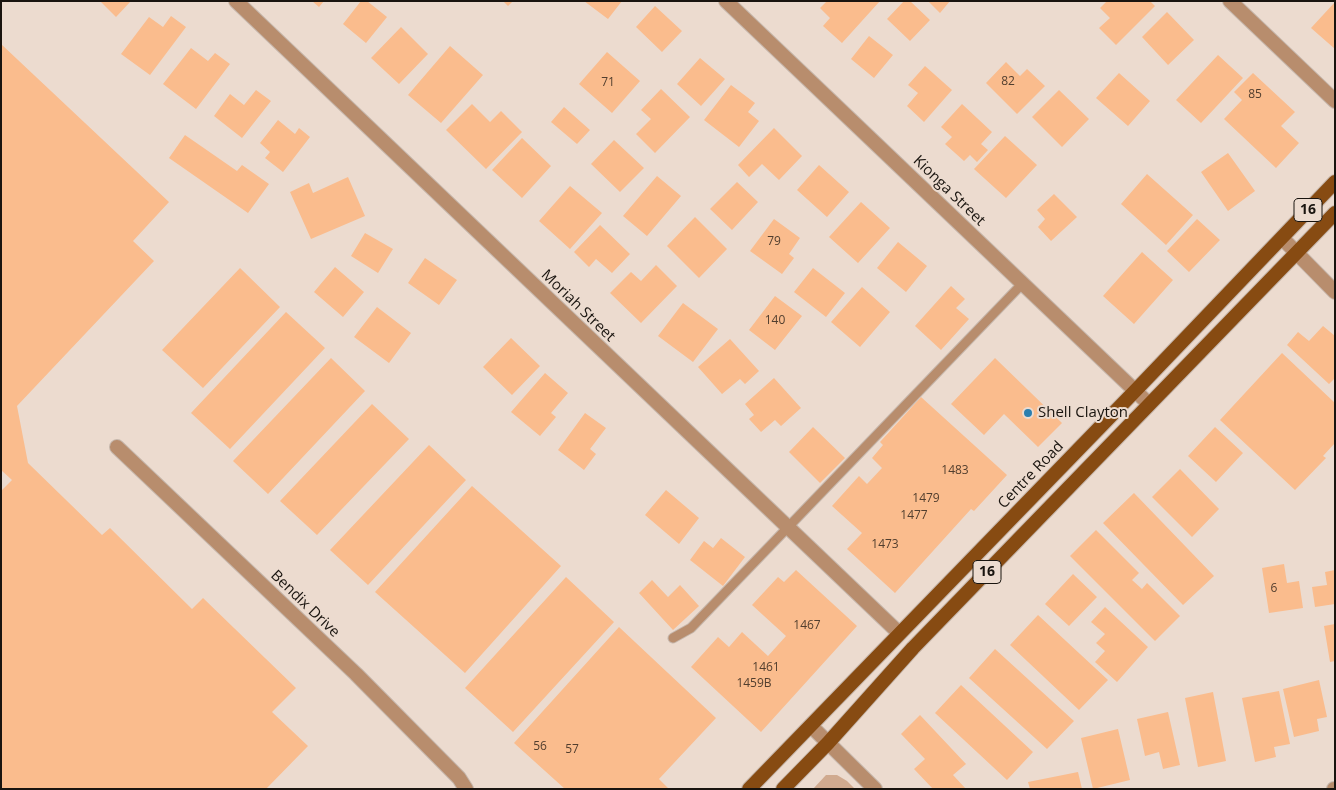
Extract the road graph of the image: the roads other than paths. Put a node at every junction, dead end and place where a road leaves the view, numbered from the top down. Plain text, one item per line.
1 (236, 1) edge
2 (726, 1) edge
3 (1230, 1) edge
4 (1335, 101) edge
5 (1335, 182) edge
6 (1335, 212) edge
7 (1282, 238) junction
8 (1297, 252) junction
9 (1022, 283) junction
10 (1335, 292) edge
11 (1135, 391) junction
12 (1149, 404) junction
13 (117, 447) dead end
14 (787, 528) junction
15 (899, 633) junction
16 (673, 638) dead end
17 (811, 726) junction
18 (828, 743) junction
19 (466, 789) edge
20 (749, 789) edge
21 (783, 789) edge
22 (875, 789) edge

1 - 14 street, Moriah Street
2 - 9 street, Kionga Street
3 - 4 street
5 - 7 main road, Centre Road / 16
6 - 8 main road, 16
7 - 8 street
7 - 11 main road, Centre Road / 16
8 - 10 street
8 - 12 main road, 16
9 - 11 street, Kionga Street
9 - 14 lane
11 - 12 street, Kionga Street
11 - 15 main road, Centre Road / 16
12 - 18 main road, 16
13 - 19 street, Bendix Drive
14 - 15 street, Moriah Street
14 - 16 lane
15 - 17 main road, Centre Road / 16
17 - 18 street
17 - 20 main road, Centre Road / 16
18 - 21 main road, 16
18 - 22 street

